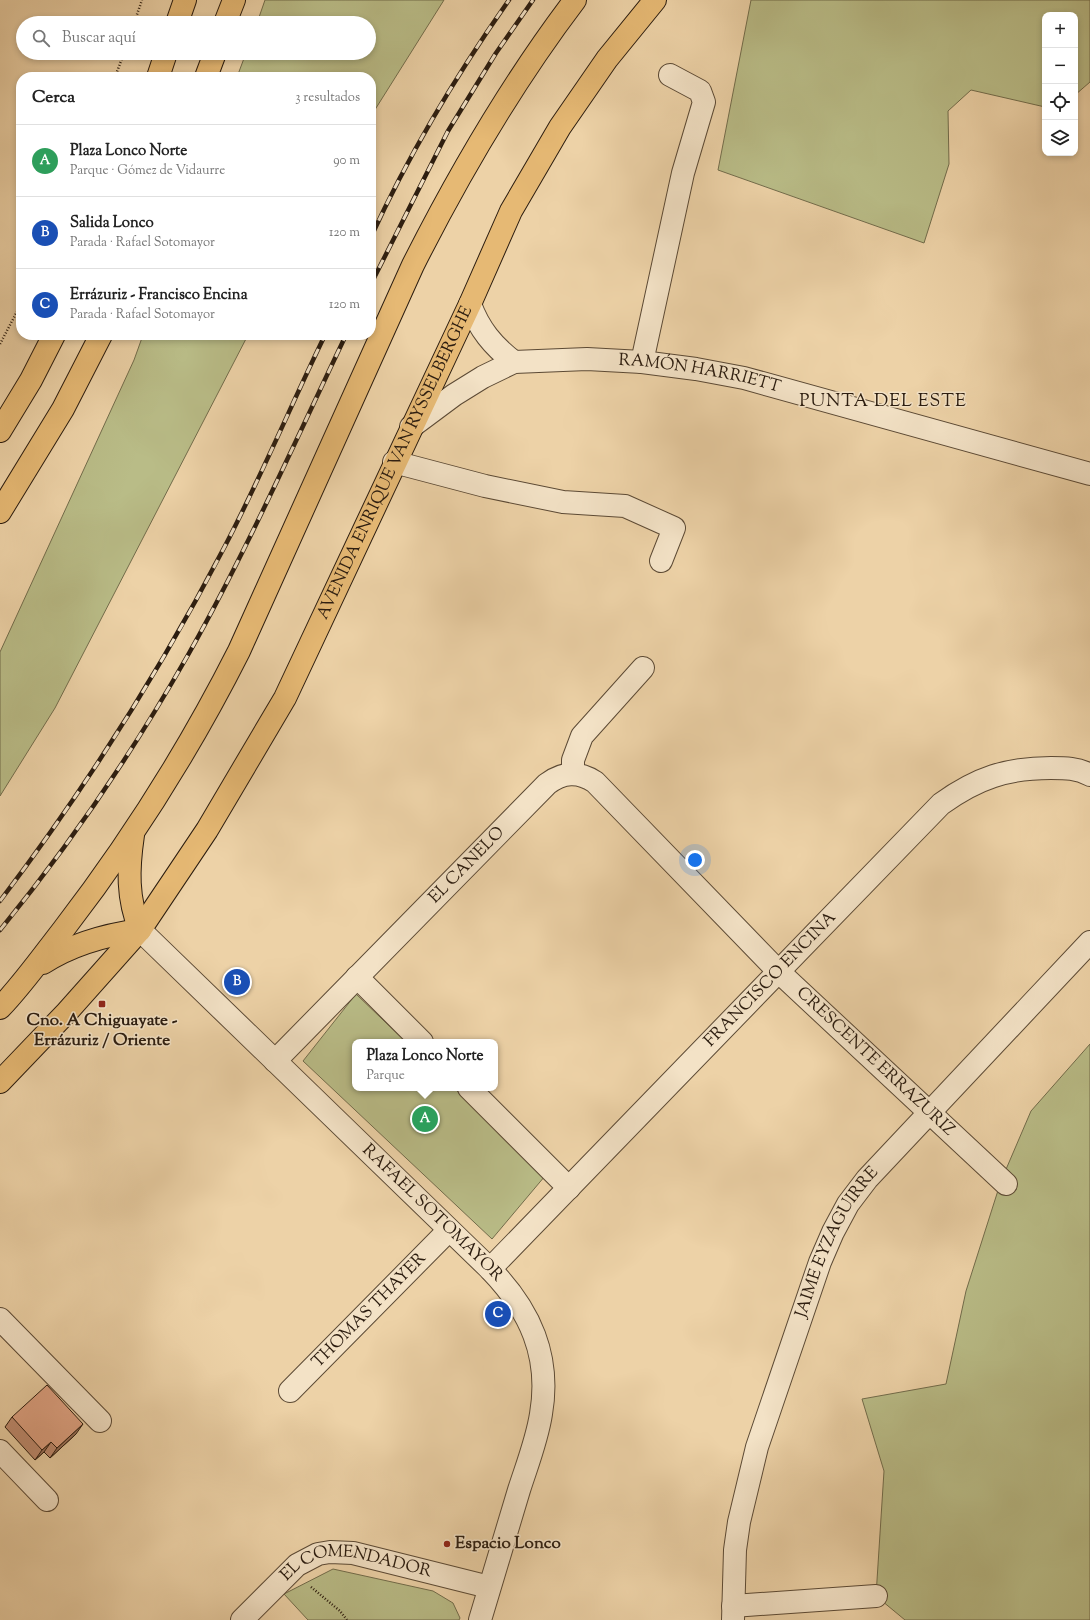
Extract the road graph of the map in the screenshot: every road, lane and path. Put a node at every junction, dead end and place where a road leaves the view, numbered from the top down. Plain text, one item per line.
1 (142, 0) edge
2 (185, 0) edge
3 (234, 0) edge
4 (575, 0) edge
5 (655, 0) edge
6 (136, 16) edge
7 (179, 16) edge
8 (228, 16) edge
9 (121, 60) edge
10 (164, 60) edge
11 (212, 60) edge
12 (117, 72) edge
13 (160, 72) edge
14 (208, 72) edge
15 (670, 75) dead end
16 (470, 304) junction
17 (16, 314) edge
18 (51, 340) edge
19 (98, 340) edge
20 (0, 344) edge
21 (514, 362) junction
22 (642, 362) junction
23 (411, 427) junction
24 (0, 431) edge
25 (394, 462) junction
26 (1090, 474) edge
27 (0, 512) edge
28 (661, 560) dead end
29 (643, 668) dead end
30 (573, 774) junction
31 (1090, 775) edge
32 (133, 832) junction
33 (140, 930) junction
34 (1090, 942) edge
35 (32, 971) junction
36 (779, 972) junction
37 (357, 977) junction
38 (0, 1008) edge
39 (419, 1039) edge
40 (275, 1061) junction
41 (0, 1082) edge
42 (472, 1091) edge
43 (929, 1113) junction
44 (1006, 1184) dead end
45 (569, 1188) junction
46 (449, 1230) junction
47 (490, 1269) junction
48 (0, 1320) edge
49 (290, 1391) dead end
50 (100, 1421) dead end
51 (0, 1451) edge
52 (47, 1500) dead end
53 (288, 1573) junction
54 (489, 1588) junction
55 (876, 1596) dead end
56 (733, 1613) edge
57 (242, 1620) edge
58 (347, 1620) edge
59 (480, 1620) edge

1 - 6 path
2 - 7 main road
3 - 8 main road
4 - 32 main road
5 - 16 main road, AVENIDA ENRIQUE VAN RYSSELBERGHE
9 - 12 path
10 - 13 main road
11 - 14 main road
15 - 22 street
16 - 21 street
16 - 23 main road, AVENIDA ENRIQUE VAN RYSSELBERGHE
17 - 20 path
18 - 24 main road
19 - 27 main road
21 - 22 street, RAMÓN HARRIETT
21 - 23 street, RAMÓN HARRIETT
22 - 26 street, RAMÓN HARRIETT
23 - 25 main road, AVENIDA ENRIQUE VAN RYSSELBERGHE
25 - 28 street
25 - 33 main road, AVENIDA ENRIQUE VAN RYSSELBERGHE
29 - 30 street
30 - 36 street, CRESCENTE ERRAZURIZ
30 - 37 street, EL CANELO
31 - 36 street, FRANCISCO ENCINA
32 - 33 main road
32 - 35 main road
33 - 35 main road
33 - 40 street, RAFAEL SOTOMAYOR
33 - 41 main road, AVENIDA ENRIQUE VAN RYSSELBERGHE
34 - 43 street, JAIME EYZAGUIRRE
35 - 38 main road
36 - 43 street, CRESCENTE ERRAZURIZ
36 - 45 street, FRANCISCO ENCINA
37 - 39 street
37 - 40 street, EL CANELO
40 - 46 street, RAFAEL SOTOMAYOR
42 - 45 street
43 - 44 street, CRESCENTE ERRAZURIZ
43 - 56 street, JAIME EYZAGUIRRE
45 - 47 street, FRANCISCO ENCINA
46 - 47 street, RAFAEL SOTOMAYOR
46 - 49 street, THOMAS THAYER
47 - 54 street, RAFAEL SOTOMAYOR
48 - 50 street
51 - 52 street
53 - 54 street, EL COMENDADOR
53 - 57 street, EL COMENDADOR
53 - 58 path
54 - 59 street, RAFAEL SOTOMAYOR
55 - 56 street

